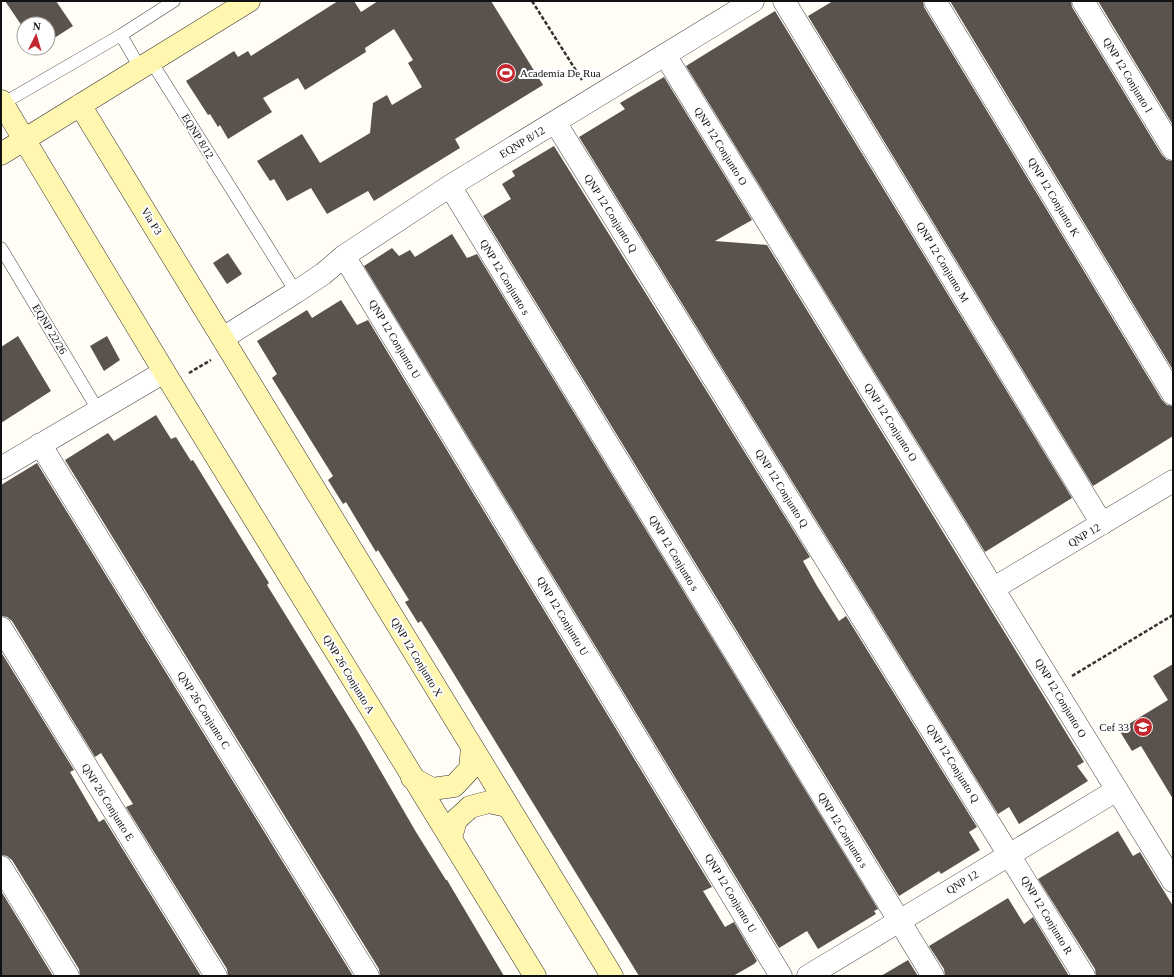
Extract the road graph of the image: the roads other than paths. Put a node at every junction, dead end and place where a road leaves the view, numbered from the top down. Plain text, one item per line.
1 (174, 1) edge
2 (249, 1) edge
3 (753, 1) edge
4 (784, 1) edge
5 (935, 1) edge
6 (1083, 1) edge
7 (121, 35) junction
8 (665, 54) junction
9 (145, 65) junction
10 (2, 103) edge
11 (80, 104) junction
12 (555, 122) junction
13 (24, 140) junction
14 (1173, 149) edge
15 (1, 154) edge
16 (450, 186) junction
17 (1, 248) edge
18 (344, 256) junction
19 (296, 292) junction
20 (227, 343) junction
21 (168, 378) junction
22 (1173, 394) edge
23 (98, 410) junction
24 (40, 444) junction
25 (1, 468) edge
26 (1173, 481) edge
27 (1102, 524) junction
28 (994, 588) junction
29 (1, 628) edge
30 (472, 747) junction
31 (412, 778) junction
32 (1117, 790) junction
33 (507, 806) junction
34 (451, 838) junction
35 (1010, 854) junction
36 (1, 867) edge
37 (1173, 881) edge
38 (899, 920) junction
39 (68, 976) edge
40 (216, 976) edge
41 (368, 976) edge
42 (535, 976) edge
43 (612, 976) edge
44 (781, 976) edge
45 (808, 976) edge
46 (933, 976) edge
47 (1084, 976) edge

1 - 7 lane
2 - 9 street
3 - 8 street, EQNP 8/12
4 - 27 street, QNP 12 Conjunto M
5 - 22 street, QNP 12 Conjunto K
6 - 14 street, QNP 12 Conjunto I
7 - 9 lane, EQNP 8/12
7 - 10 lane
8 - 12 street, EQNP 8/12
8 - 28 street, QNP 12 Conjunto O
9 - 11 street
9 - 19 lane, EQNP 8/12
10 - 13 street
11 - 13 street
11 - 20 street, Via P3
12 - 16 street, EQNP 8/12
12 - 35 street, QNP 12 Conjunto Q
13 - 15 street
13 - 21 street
16 - 18 street, EQNP 8/12
16 - 38 street, QNP 12 Conjunto s
17 - 23 lane, EQNP 22/26
18 - 19 street, EQNP 8/12
18 - 44 street, QNP 12 Conjunto U
19 - 20 street, EQNP 8/12
20 - 30 street, QNP 12 Conjunto X
21 - 23 street
21 - 31 street, QNP 26 Conjunto A
23 - 24 street
24 - 25 street
24 - 41 street, QNP 26 Conjunto C
26 - 27 street, QNP 12
27 - 28 street, QNP 12
28 - 32 street, QNP 12 Conjunto O
29 - 40 street, QNP 26 Conjunto E
30 - 31 street
30 - 33 street, QNP 12 Conjunto X
31 - 34 street, QNP 26 Conjunto A
32 - 35 street, QNP 12
32 - 37 street, QNP 12 Conjunto O
33 - 34 street
33 - 43 street, QNP 12 Conjunto X
34 - 42 street, QNP 26 Conjunto A
35 - 38 street, QNP 12
35 - 47 street, QNP 12 Conjunto R
36 - 39 street
38 - 45 street, QNP 12
38 - 46 street, QNP 12 Conjunto s

